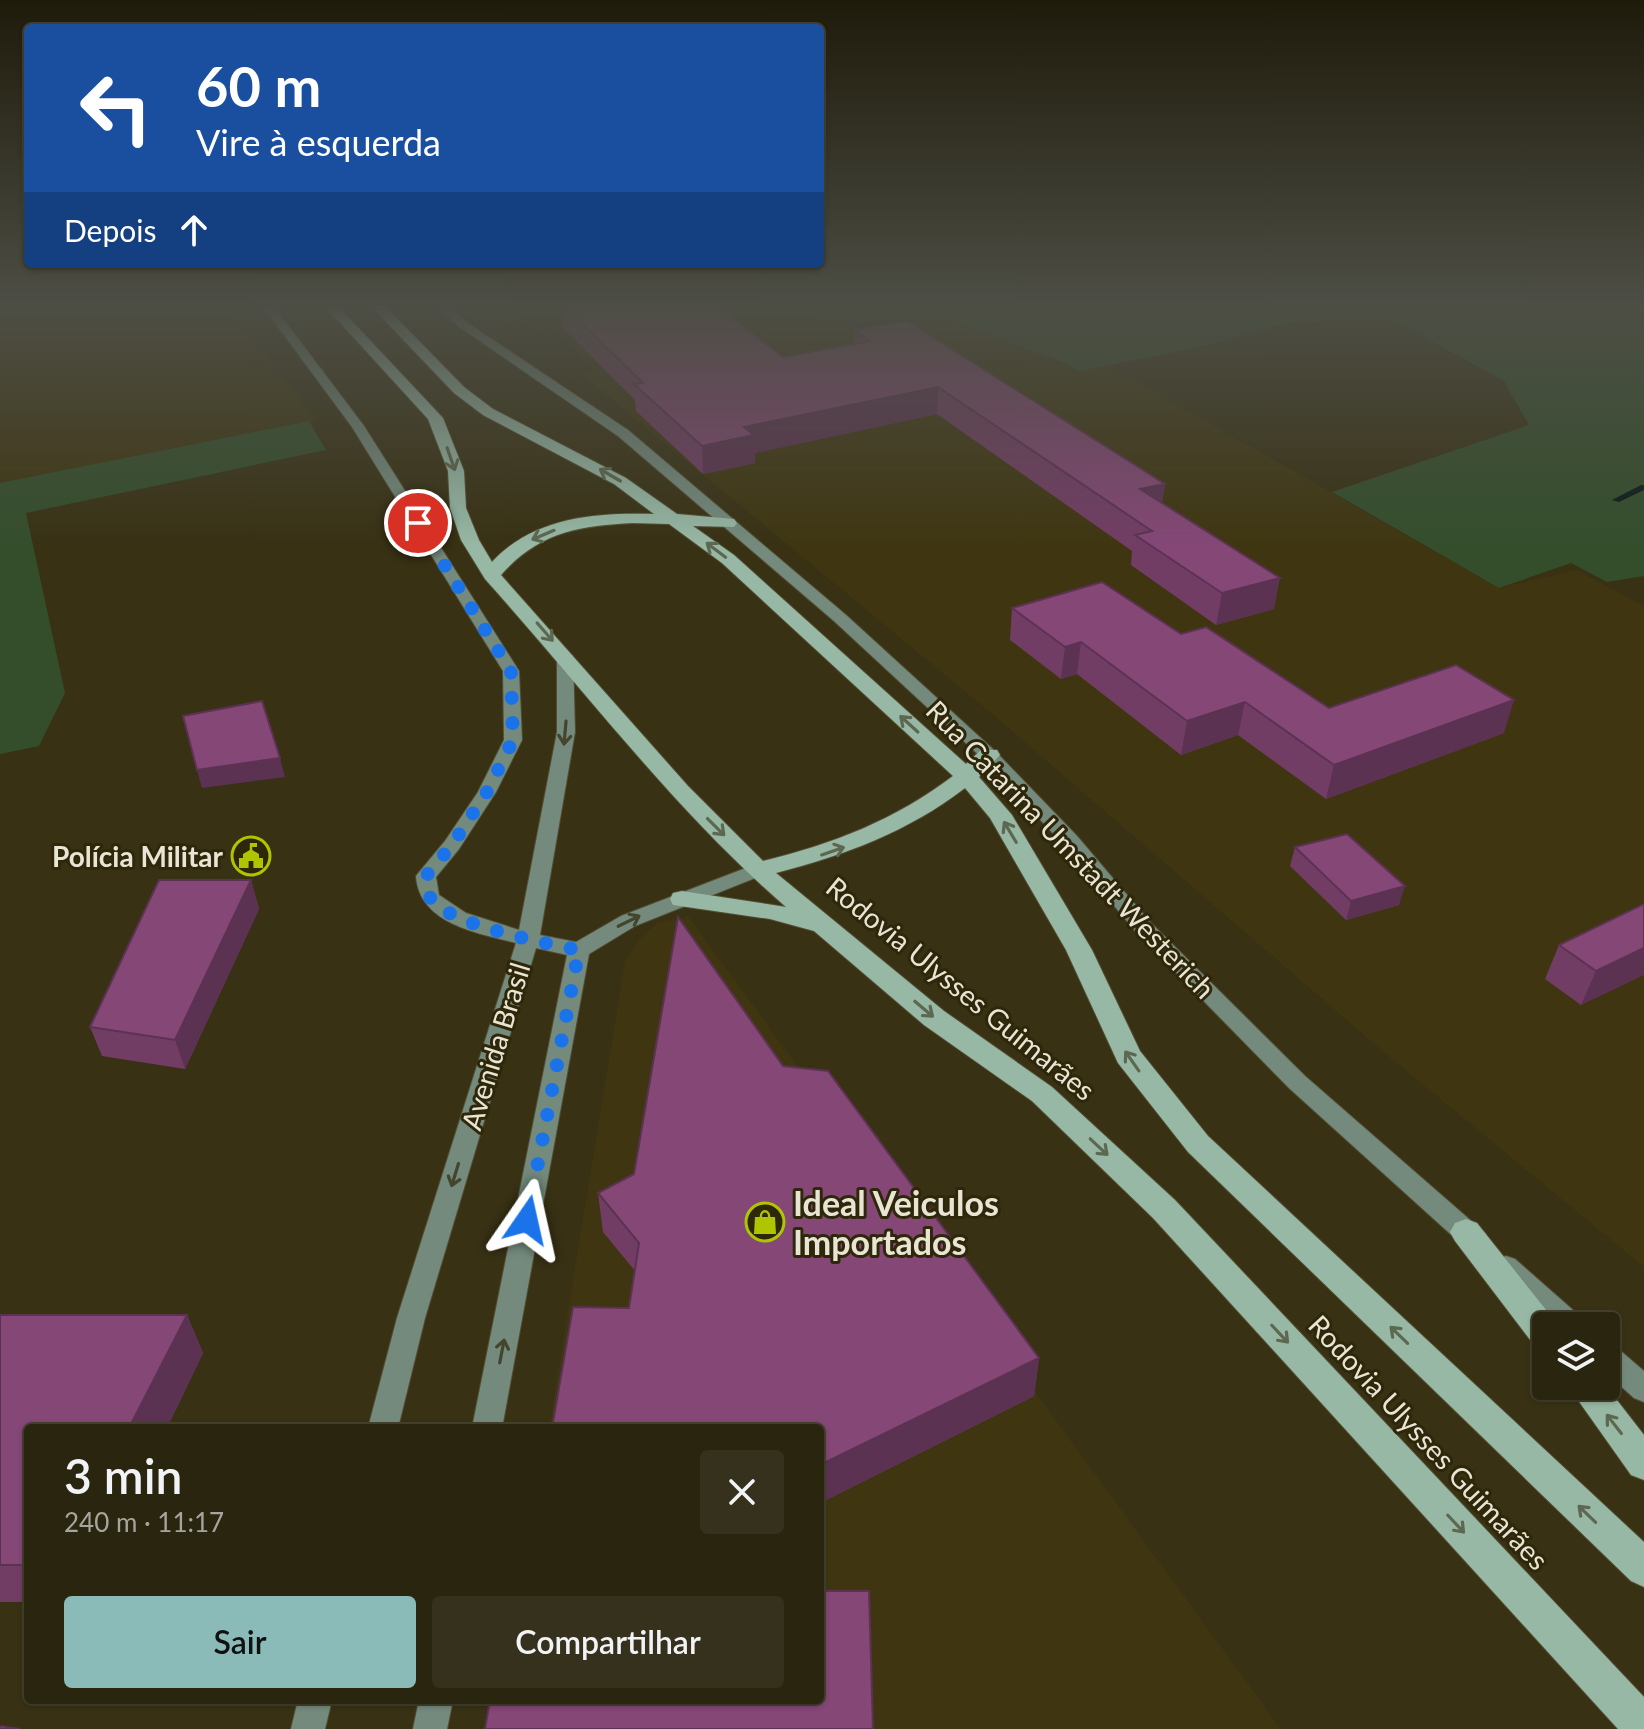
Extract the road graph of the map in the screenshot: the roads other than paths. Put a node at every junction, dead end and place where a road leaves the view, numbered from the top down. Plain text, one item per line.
1 (327, 385) edge
2 (404, 385) edge
3 (454, 385) edge
4 (552, 385) edge
5 (674, 519) junction
6 (728, 523) junction
7 (491, 575) junction
8 (565, 656) junction
9 (989, 755) junction
10 (967, 777) junction
11 (758, 870) junction
12 (682, 899) junction
13 (826, 928) junction
14 (528, 940) junction
15 (579, 950) junction
16 (1466, 1232) junction
17 (1556, 1312) edge
18 (1532, 1317) edge
19 (1620, 1368) edge
20 (1644, 1389) edge
21 (1596, 1400) edge
22 (384, 1424) edge
23 (488, 1424) edge
24 (1644, 1463) edge
25 (1644, 1568) edge
26 (314, 1704) edge
27 (435, 1704) edge
28 (1644, 1727) edge
29 (308, 1729) edge
30 (430, 1729) edge

1 - 14 street
2 -> 7 highway, Rodovia Ulysses Guimarães
5 -> 3 highway, Rodovia Ulysses Guimarães
4 - 6 street, Rua Catarina Umstadt Westerich
5 - 6 highway
5 -> 7 highway
10 -> 5 highway, Rodovia Ulysses Guimarães
6 - 9 street, Rua Catarina Umstadt Westerich
7 -> 8 highway, Rodovia Ulysses Guimarães
8 -> 11 highway, Rodovia Ulysses Guimarães
8 -> 14 street, Avenida Brasil
9 - 10 highway
9 - 16 street, Rua Catarina Umstadt Westerich
11 -> 10 highway
25 -> 10 highway, Rodovia Ulysses Guimarães
11 - 12 street
11 - 13 highway, Rodovia Ulysses Guimarães
12 - 13 highway
15 -> 12 street
13 -> 28 highway, Rodovia Ulysses Guimarães
14 - 15 street
14 -> 22 street, Avenida Brasil
23 -> 15 street, Avenida Brasil
16 - 17 street, Rua Catarina Umstadt Westerich
16 - 18 highway
19 - 20 street
24 -> 21 highway
26 - 29 street
27 - 30 street

